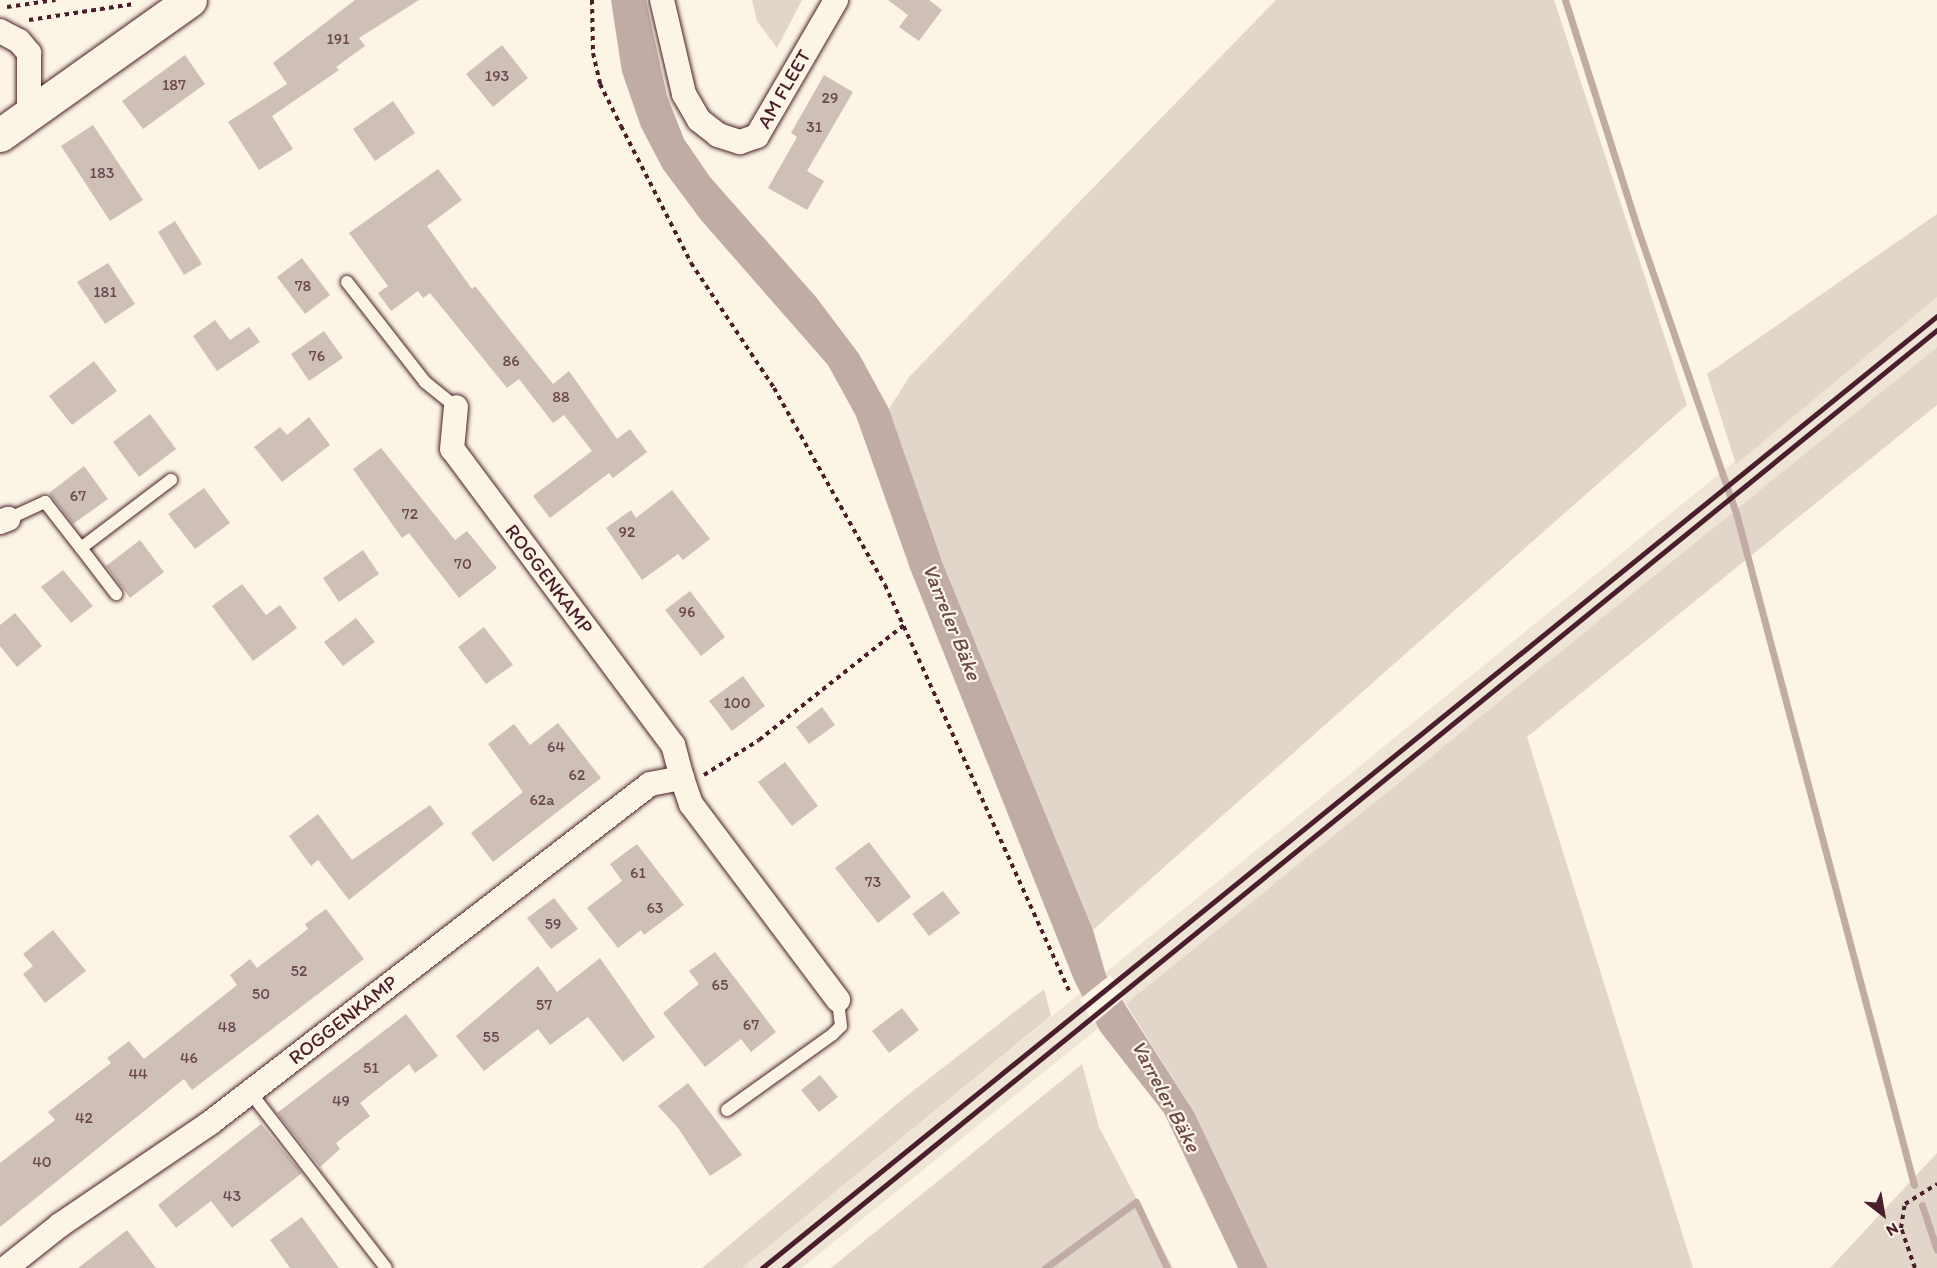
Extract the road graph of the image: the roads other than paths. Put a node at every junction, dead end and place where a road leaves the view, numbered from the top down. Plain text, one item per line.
1 (190, 0) edge
2 (662, 0) edge
3 (836, 0) edge
4 (8, 26) edge
5 (29, 115) junction
6 (0, 135) edge
7 (347, 282) dead end
8 (456, 407) joint
9 (171, 480) dead end
10 (4, 520) edge
11 (81, 548) junction
12 (116, 594) dead end
13 (682, 777) junction
14 (838, 1000) joint
15 (250, 1092) junction
16 (727, 1110) dead end
17 (6, 1268) edge
18 (386, 1268) edge

1 - 5 main road
2 - 3 street, AM FLEET
4 - 5 street
5 - 6 main road
7 - 8 lane
8 - 13 street, ROGGENKAMP
9 - 11 lane
10 - 11 lane
11 - 12 lane
13 - 14 street, ROGGENKAMP
13 - 15 street, ROGGENKAMP
14 - 16 lane
15 - 17 street, ROGGENKAMP
15 - 18 lane

